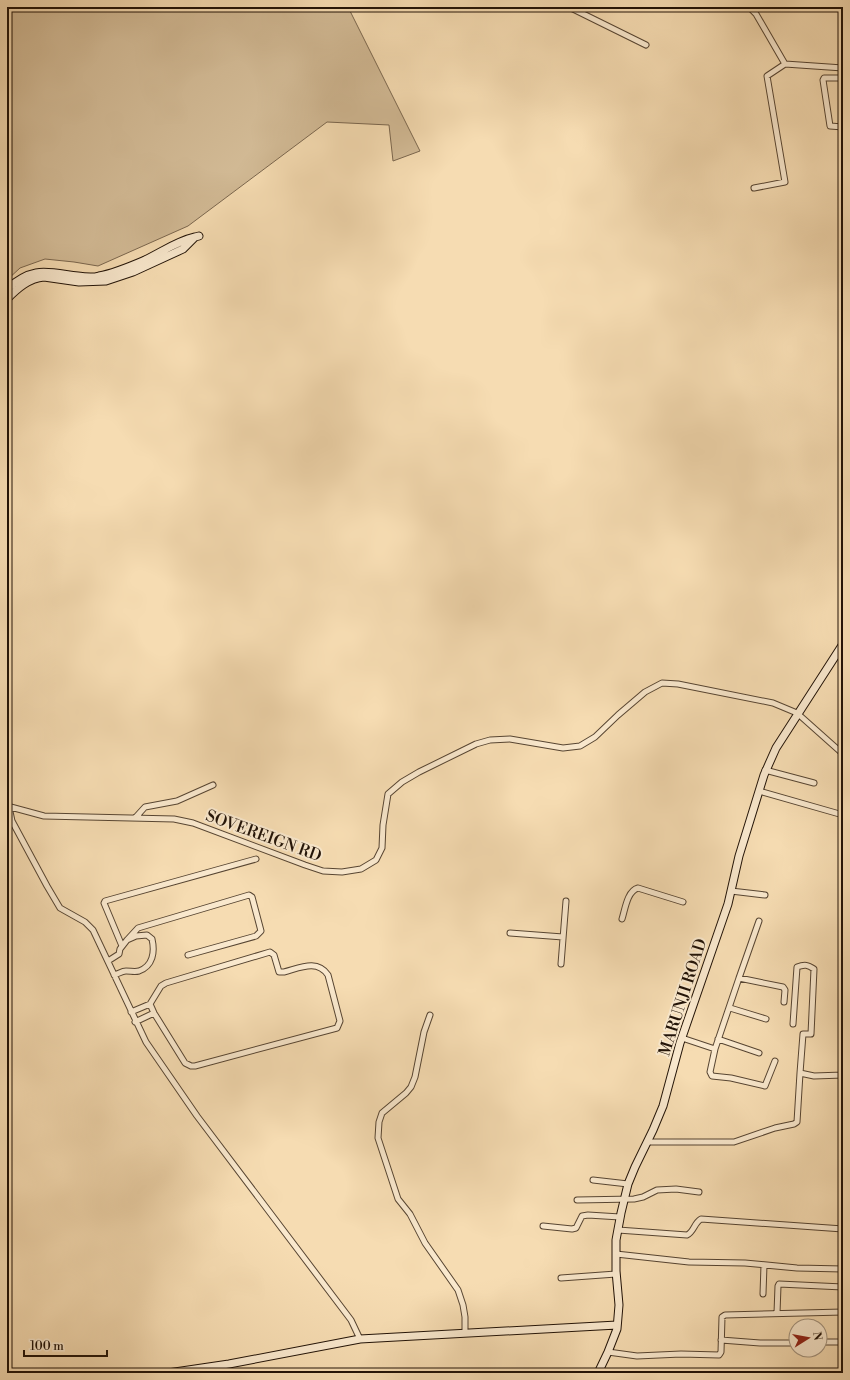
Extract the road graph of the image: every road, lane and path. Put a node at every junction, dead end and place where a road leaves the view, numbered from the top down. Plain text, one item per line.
1 (569, 7) edge
2 (584, 7) edge
3 (749, 7) edge
4 (835, 7) edge
5 (843, 9) edge
6 (584, 13) junction
7 (646, 45) dead end
8 (785, 64) junction
9 (843, 68) edge
10 (843, 78) edge
11 (843, 127) edge
12 (754, 188) dead end
13 (197, 237) dead end
14 (154, 259) junction
15 (7, 289) edge
16 (7, 298) edge
17 (843, 644) edge
18 (797, 713) junction
19 (843, 754) edge
20 (765, 770) junction
21 (814, 783) dead end
22 (213, 785) dead end
23 (758, 791) junction
24 (8, 807) edge
25 (843, 815) edge
26 (135, 818) junction
27 (256, 859) dead end
28 (731, 892) junction
29 (764, 895) dead end
30 (566, 901) dead end
31 (684, 902) dead end
32 (622, 919) dead end
33 (759, 922) dead end
34 (510, 933) dead end
35 (563, 937) junction
36 (127, 940) junction
37 (122, 946) junction
38 (188, 955) dead end
39 (108, 961) junction
40 (561, 964) dead end
41 (114, 975) junction
42 (739, 978) junction
43 (784, 1002) dead end
44 (150, 1004) junction
45 (730, 1008) junction
46 (131, 1012) junction
47 (154, 1013) junction
48 (430, 1015) dead end
49 (766, 1019) dead end
50 (136, 1022) junction
51 (794, 1024) dead end
52 (682, 1038) junction
53 (718, 1039) junction
54 (715, 1050) junction
55 (759, 1053) dead end
56 (775, 1061) dead end
57 (843, 1067) edge
58 (800, 1073) junction
59 (842, 1075) edge
60 (648, 1142) junction
61 (593, 1180) dead end
62 (628, 1184) junction
63 (699, 1192) dead end
64 (624, 1199) junction
65 (577, 1200) dead end
66 (620, 1217) junction
67 (543, 1226) dead end
68 (843, 1229) edge
69 (618, 1230) junction
70 (616, 1254) junction
71 (764, 1265) junction
72 (843, 1269) edge
73 (616, 1274) junction
74 (562, 1278) dead end
75 (843, 1287) edge
76 (763, 1294) dead end
77 (843, 1312) edge
78 (777, 1313) junction
79 (617, 1325) junction
80 (465, 1333) junction
81 (360, 1339) junction
82 (721, 1340) junction
83 (788, 1342) edge
84 (828, 1342) edge
85 (843, 1342) edge
86 (608, 1352) junction
87 (168, 1373) edge
88 (598, 1373) edge

1 - 6 street
2 - 6 street
3 - 8 street
4 - 5 street
6 - 7 street
8 - 9 street
8 - 12 street
10 - 11 street
13 - 14 street
14 - 15 street
14 - 16 street
17 - 18 street, MARUNJI ROAD
18 - 19 street, SOVEREIGN RD
18 - 20 street, MARUNJI ROAD
18 - 26 street, SOVEREIGN RD
20 - 21 street
20 - 23 street, MARUNJI ROAD
22 - 26 street
23 - 25 street
23 - 28 street, MARUNJI ROAD
24 - 26 street, SOVEREIGN RD
24 - 39 street
27 - 37 street
28 - 29 street
28 - 52 street, MARUNJI ROAD
30 - 35 street
31 - 32 street
33 - 42 street
34 - 35 street
35 - 40 street
36 - 37 street
36 - 38 street
36 - 41 street
37 - 39 street
39 - 41 street
41 - 46 street
42 - 43 street
42 - 45 street
44 - 46 street
44 - 47 street
44 - 47 street
45 - 49 street
45 - 53 street
46 - 50 street
47 - 50 street
48 - 80 street
50 - 81 street
51 - 58 street
52 - 54 street
52 - 60 street, MARUNJI ROAD
53 - 54 street
53 - 55 street
54 - 56 street
57 - 59 street
58 - 59 street
58 - 60 street
60 - 62 street, MARUNJI ROAD
61 - 62 street
62 - 64 street, MARUNJI ROAD
63 - 64 street
64 - 65 street
64 - 66 street, MARUNJI ROAD
66 - 67 street
66 - 69 street, MARUNJI ROAD
68 - 69 street
69 - 70 street, MARUNJI ROAD
70 - 71 street
70 - 73 street, MARUNJI ROAD
71 - 72 street
71 - 76 street
73 - 74 street
73 - 79 street, MARUNJI ROAD
75 - 78 street
77 - 78 street
78 - 82 street
79 - 80 street
79 - 86 street, MARUNJI ROAD
80 - 81 street
81 - 87 street
82 - 83 street
82 - 86 street
84 - 85 street
86 - 88 street, MARUNJI ROAD

